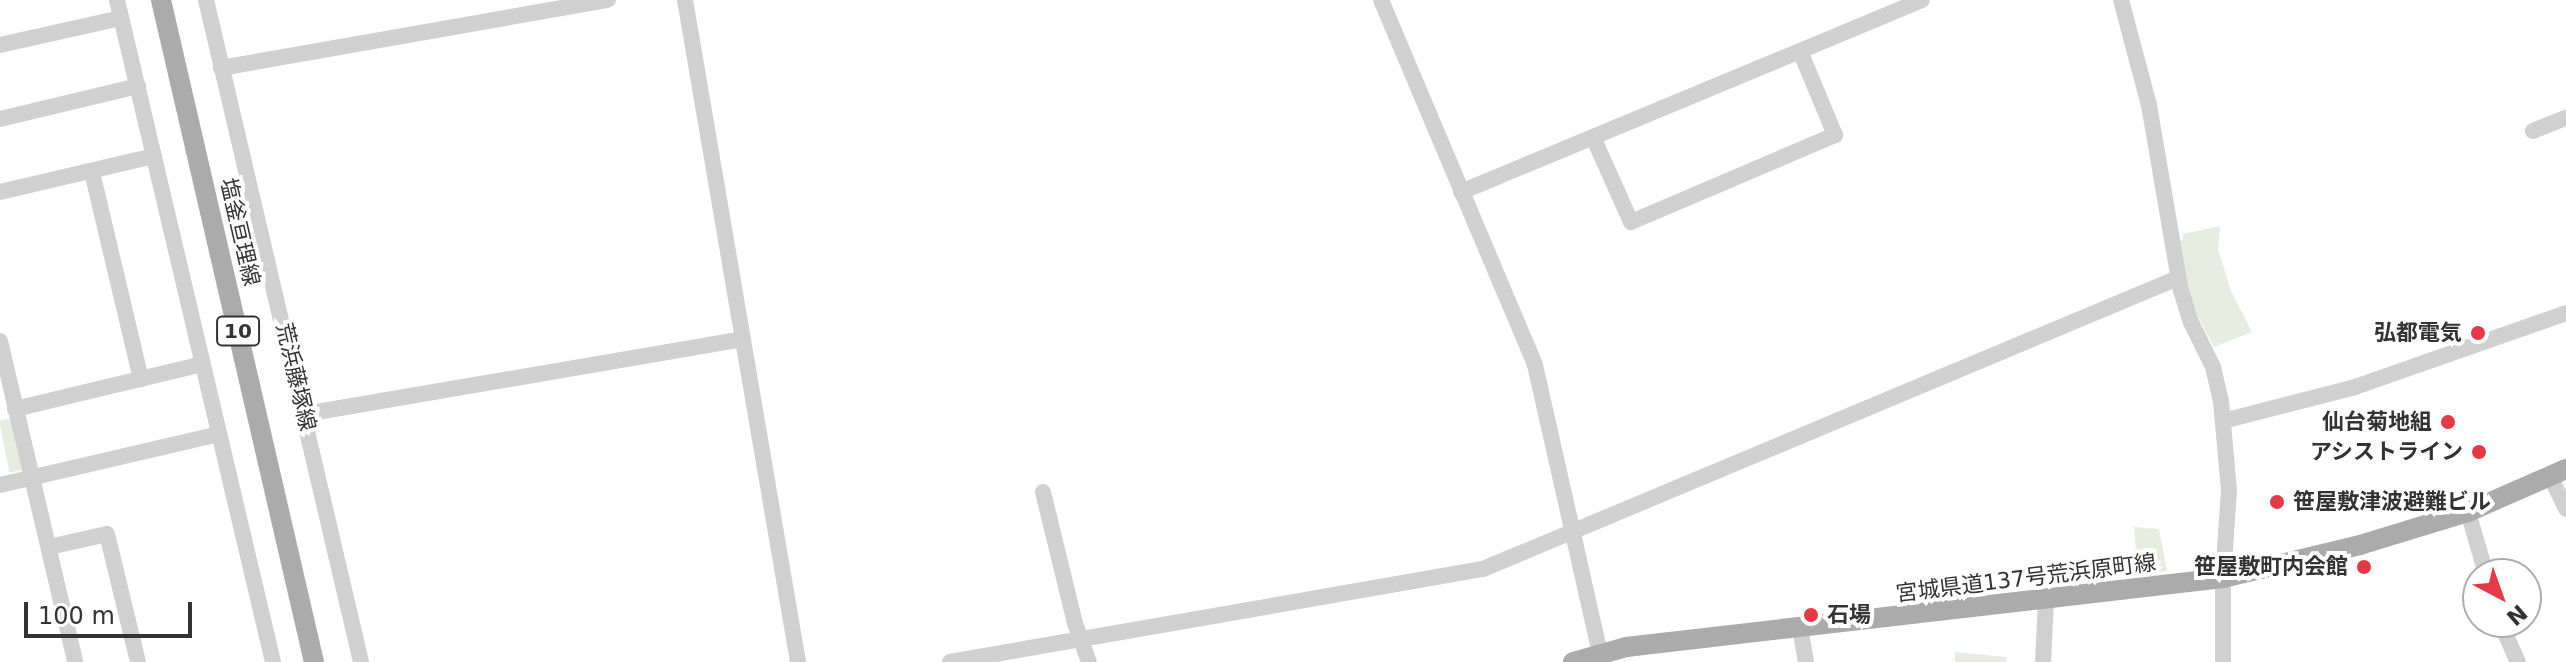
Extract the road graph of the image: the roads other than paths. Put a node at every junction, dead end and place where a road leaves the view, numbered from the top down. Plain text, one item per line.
1 (117, 0) edge
2 (161, 0) edge
3 (206, 0) edge
4 (608, 0) edge
5 (685, 0) edge
6 (1381, 0) edge
7 (1922, 0) edge
8 (2121, 0) edge
9 (121, 18) junction
10 (0, 45) edge
11 (1800, 51) junction
12 (221, 68) junction
13 (138, 86) junction
14 (2566, 118) edge
15 (0, 119) edge
16 (2533, 131) dead end
17 (1593, 137) junction
18 (154, 156) junction
19 (92, 172) junction
20 (0, 192) edge
21 (1461, 192) junction
22 (2178, 278) junction
23 (2566, 313) edge
24 (743, 339) junction
25 (0, 341) edge
26 (203, 364) junction
27 (141, 379) junction
28 (15, 409) junction
29 (305, 414) junction
30 (2223, 421) junction
31 (219, 434) junction
32 (2560, 476) edge
33 (32, 478) junction
34 (0, 485) edge
35 (1043, 492) dead end
36 (2566, 509) edge
37 (2468, 512) junction
38 (1574, 533) junction
39 (49, 547) junction
40 (2481, 558) edge
41 (2223, 578) junction
42 (2046, 600) junction
43 (1800, 628) junction
44 (2507, 638) edge
45 (1600, 654) junction
46 (74, 662) edge
47 (138, 662) edge
48 (273, 662) edge
49 (314, 662) edge
50 (361, 662) edge
51 (798, 662) edge
52 (950, 662) edge
53 (1089, 662) edge
54 (1573, 662) edge
55 (1806, 662) edge
56 (2043, 662) edge
57 (2223, 662) edge
58 (2518, 662) edge

1 - 9 street
2 - 49 main road, 塩釜亘理線 / 10
3 - 12 street, 荒浜藤塚線
4 - 12 street
5 - 24 street
6 - 21 street
7 - 11 street
8 - 22 street
9 - 10 street
9 - 13 street
11 - 17 street
11 - 17 street
12 - 29 street, 荒浜藤塚線
13 - 15 street
13 - 18 street
14 - 16 street
17 - 21 street
18 - 19 street
18 - 26 street
19 - 20 street
19 - 27 street
21 - 38 street
22 - 30 street
22 - 38 street
23 - 30 street
24 - 29 street
24 - 51 street
25 - 28 street
26 - 27 street
26 - 31 street
27 - 28 street
28 - 33 street
29 - 50 street, 荒浜藤塚線
30 - 41 street
31 - 33 street
31 - 48 street
32 - 36 street
32 - 37 main road, 宮城県道137号荒浜原町線
33 - 34 street
33 - 39 street
35 - 53 street, bridge
37 - 40 street
37 - 41 main road, 宮城県道137号荒浜原町線
38 - 45 street
38 - 52 street
39 - 46 street
39 - 47 street
41 - 42 main road, 宮城県道137号荒浜原町線
41 - 57 street
42 - 43 main road, 宮城県道137号荒浜原町線
42 - 56 street
43 - 45 main road, 宮城県道137号荒浜原町線
43 - 55 street
44 - 58 street
45 - 54 main road, 宮城県道137号荒浜原町線

